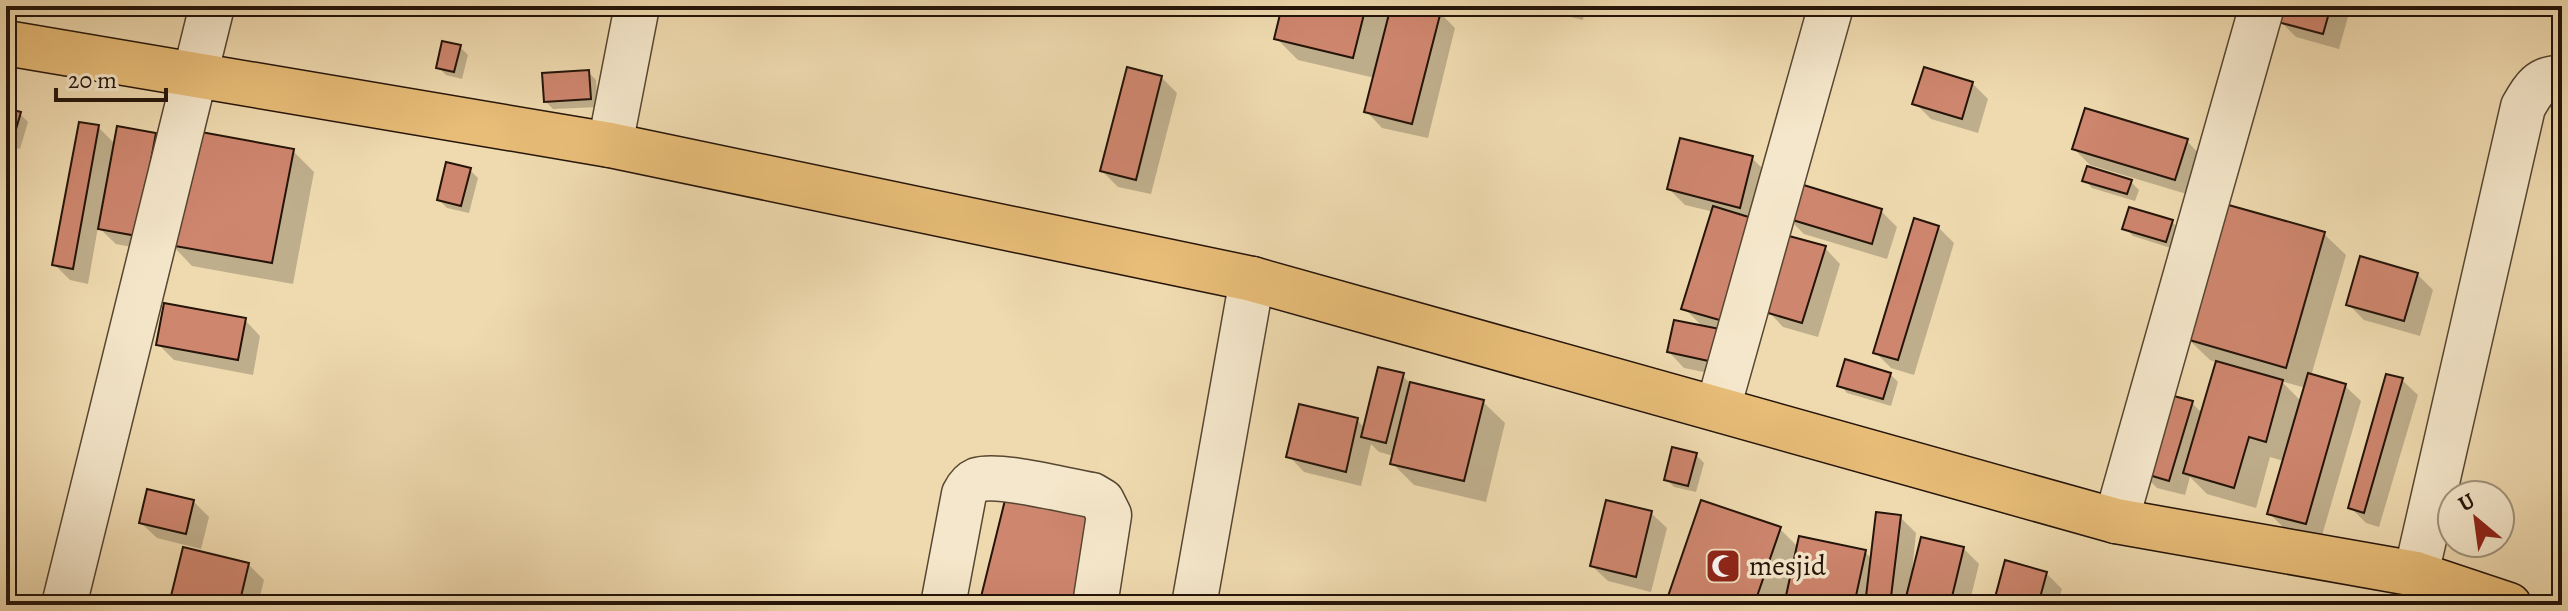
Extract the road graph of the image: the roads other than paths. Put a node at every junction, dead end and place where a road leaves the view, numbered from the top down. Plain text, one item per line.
1 (212, 6) edge
2 (637, 6) edge
3 (1831, 6) edge
4 (2262, 6) edge
5 (6, 43) edge
6 (196, 74) junction
7 (2562, 78) edge
8 (610, 145) junction
9 (1252, 279) junction
10 (1718, 408) junction
11 (2116, 521) junction
12 (2416, 574) junction
13 (64, 605) edge
14 (943, 605) edge
15 (1095, 605) edge
16 (1194, 605) edge
17 (2509, 605) edge

1 - 6 street
2 - 8 street
3 - 10 street
4 - 11 street
5 - 6 highway
6 - 8 highway
6 - 13 street
7 - 12 street
8 - 9 highway
9 - 10 highway
9 - 16 street
10 - 11 highway
11 - 12 highway
12 - 17 highway
14 - 15 street

